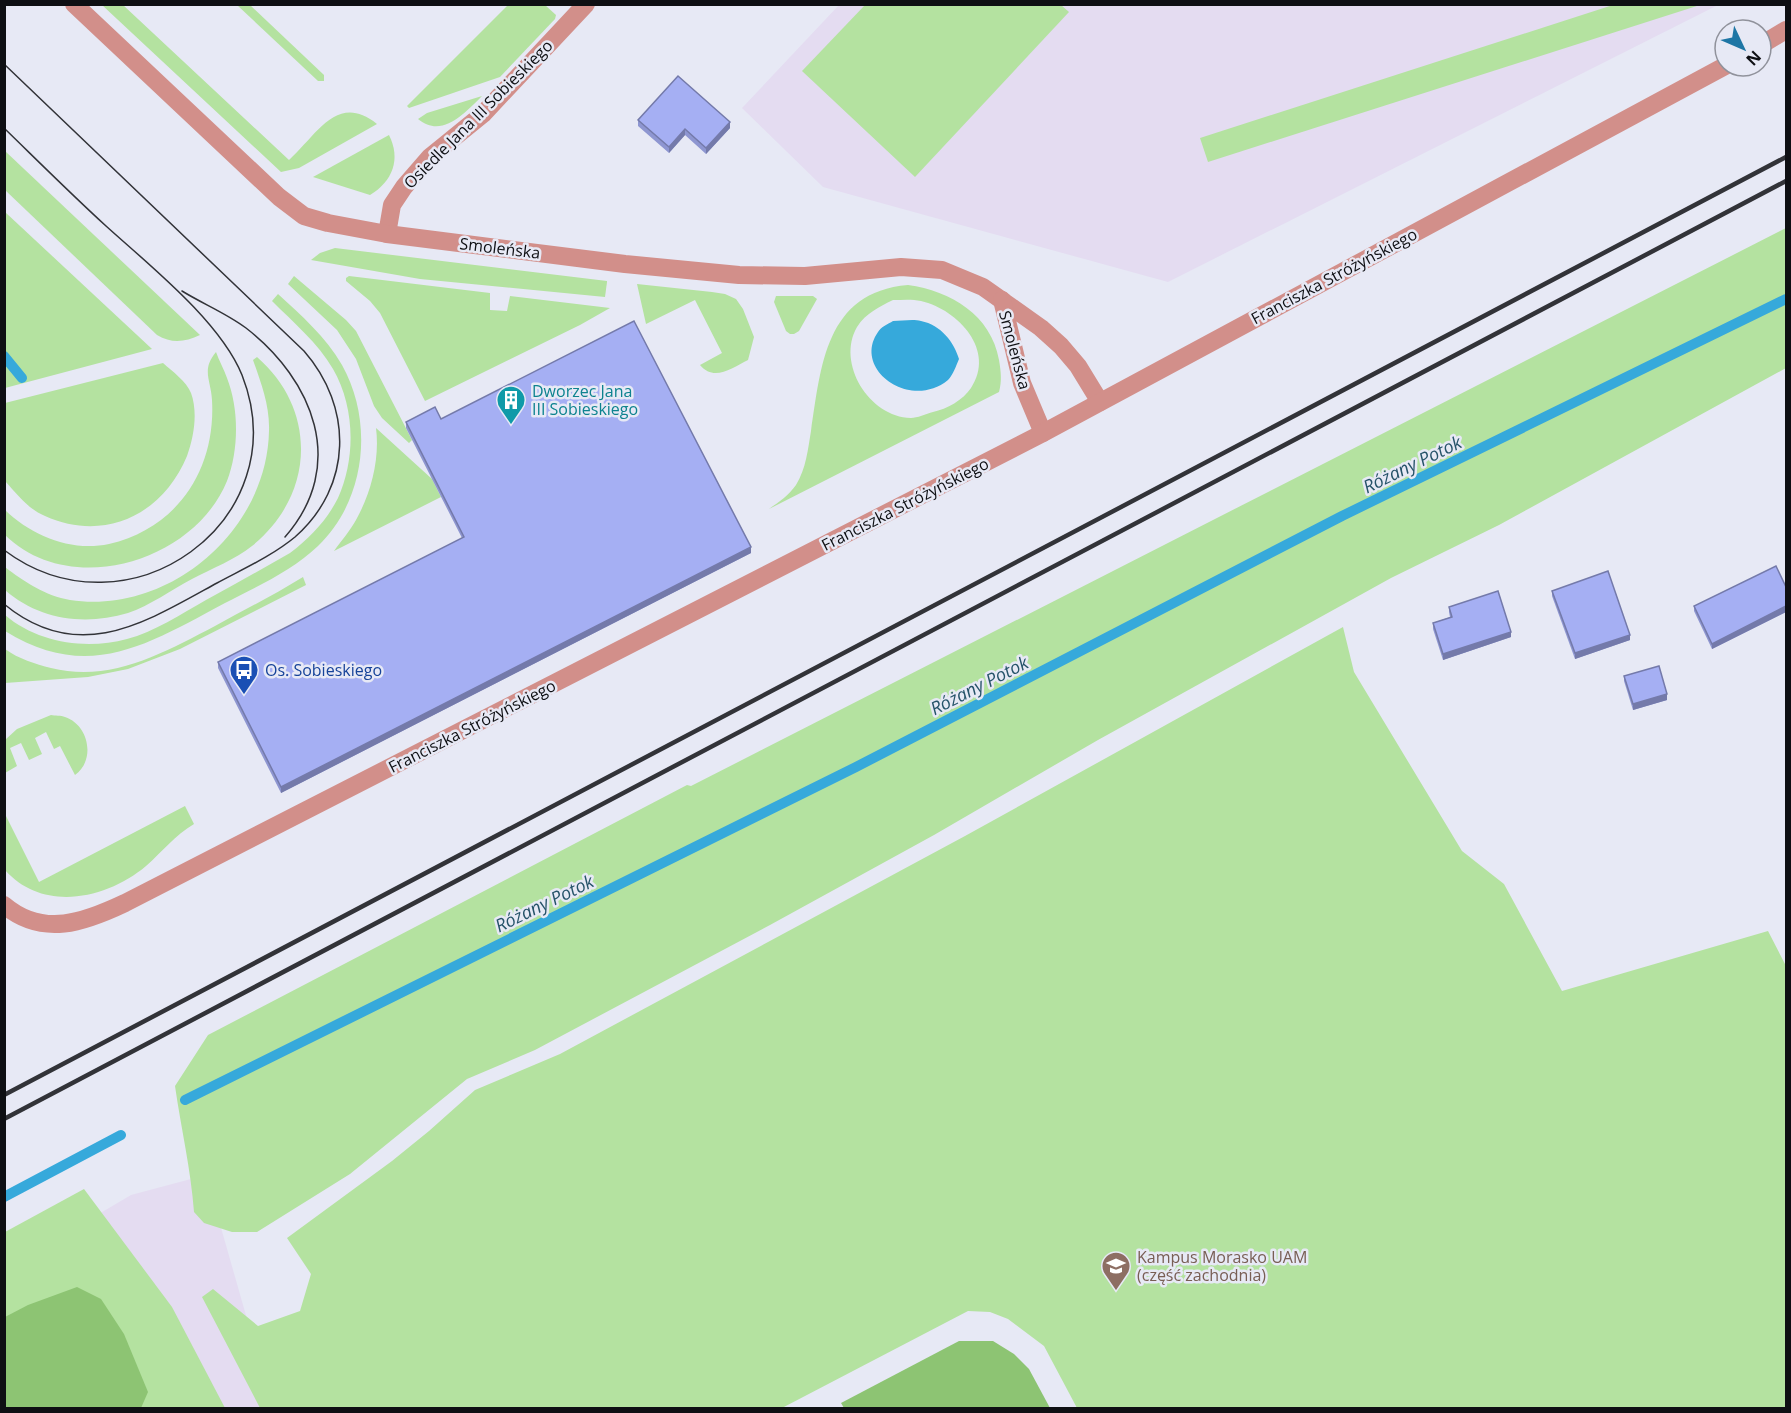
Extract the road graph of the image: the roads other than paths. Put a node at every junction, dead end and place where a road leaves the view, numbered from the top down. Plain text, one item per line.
1 (74, 4) edge
2 (586, 4) edge
3 (1786, 30) edge
4 (1773, 38) edge
5 (1713, 72) edge
6 (387, 234) junction
7 (1002, 300) junction
8 (1100, 402) junction
9 (1043, 433) junction
10 (4, 905) edge

1 - 6 street, Smoleńska
2 - 6 street, Osiedle Jana III Sobieskiego
3 - 4 street
5 - 8 street, Franciszka Stróżyńskiego
6 - 7 street, Smoleńska
7 - 8 street, Smoleńska
7 - 9 street, Smoleńska
8 - 9 street, Franciszka Stróżyńskiego
9 - 10 street, Franciszka Stróżyńskiego

